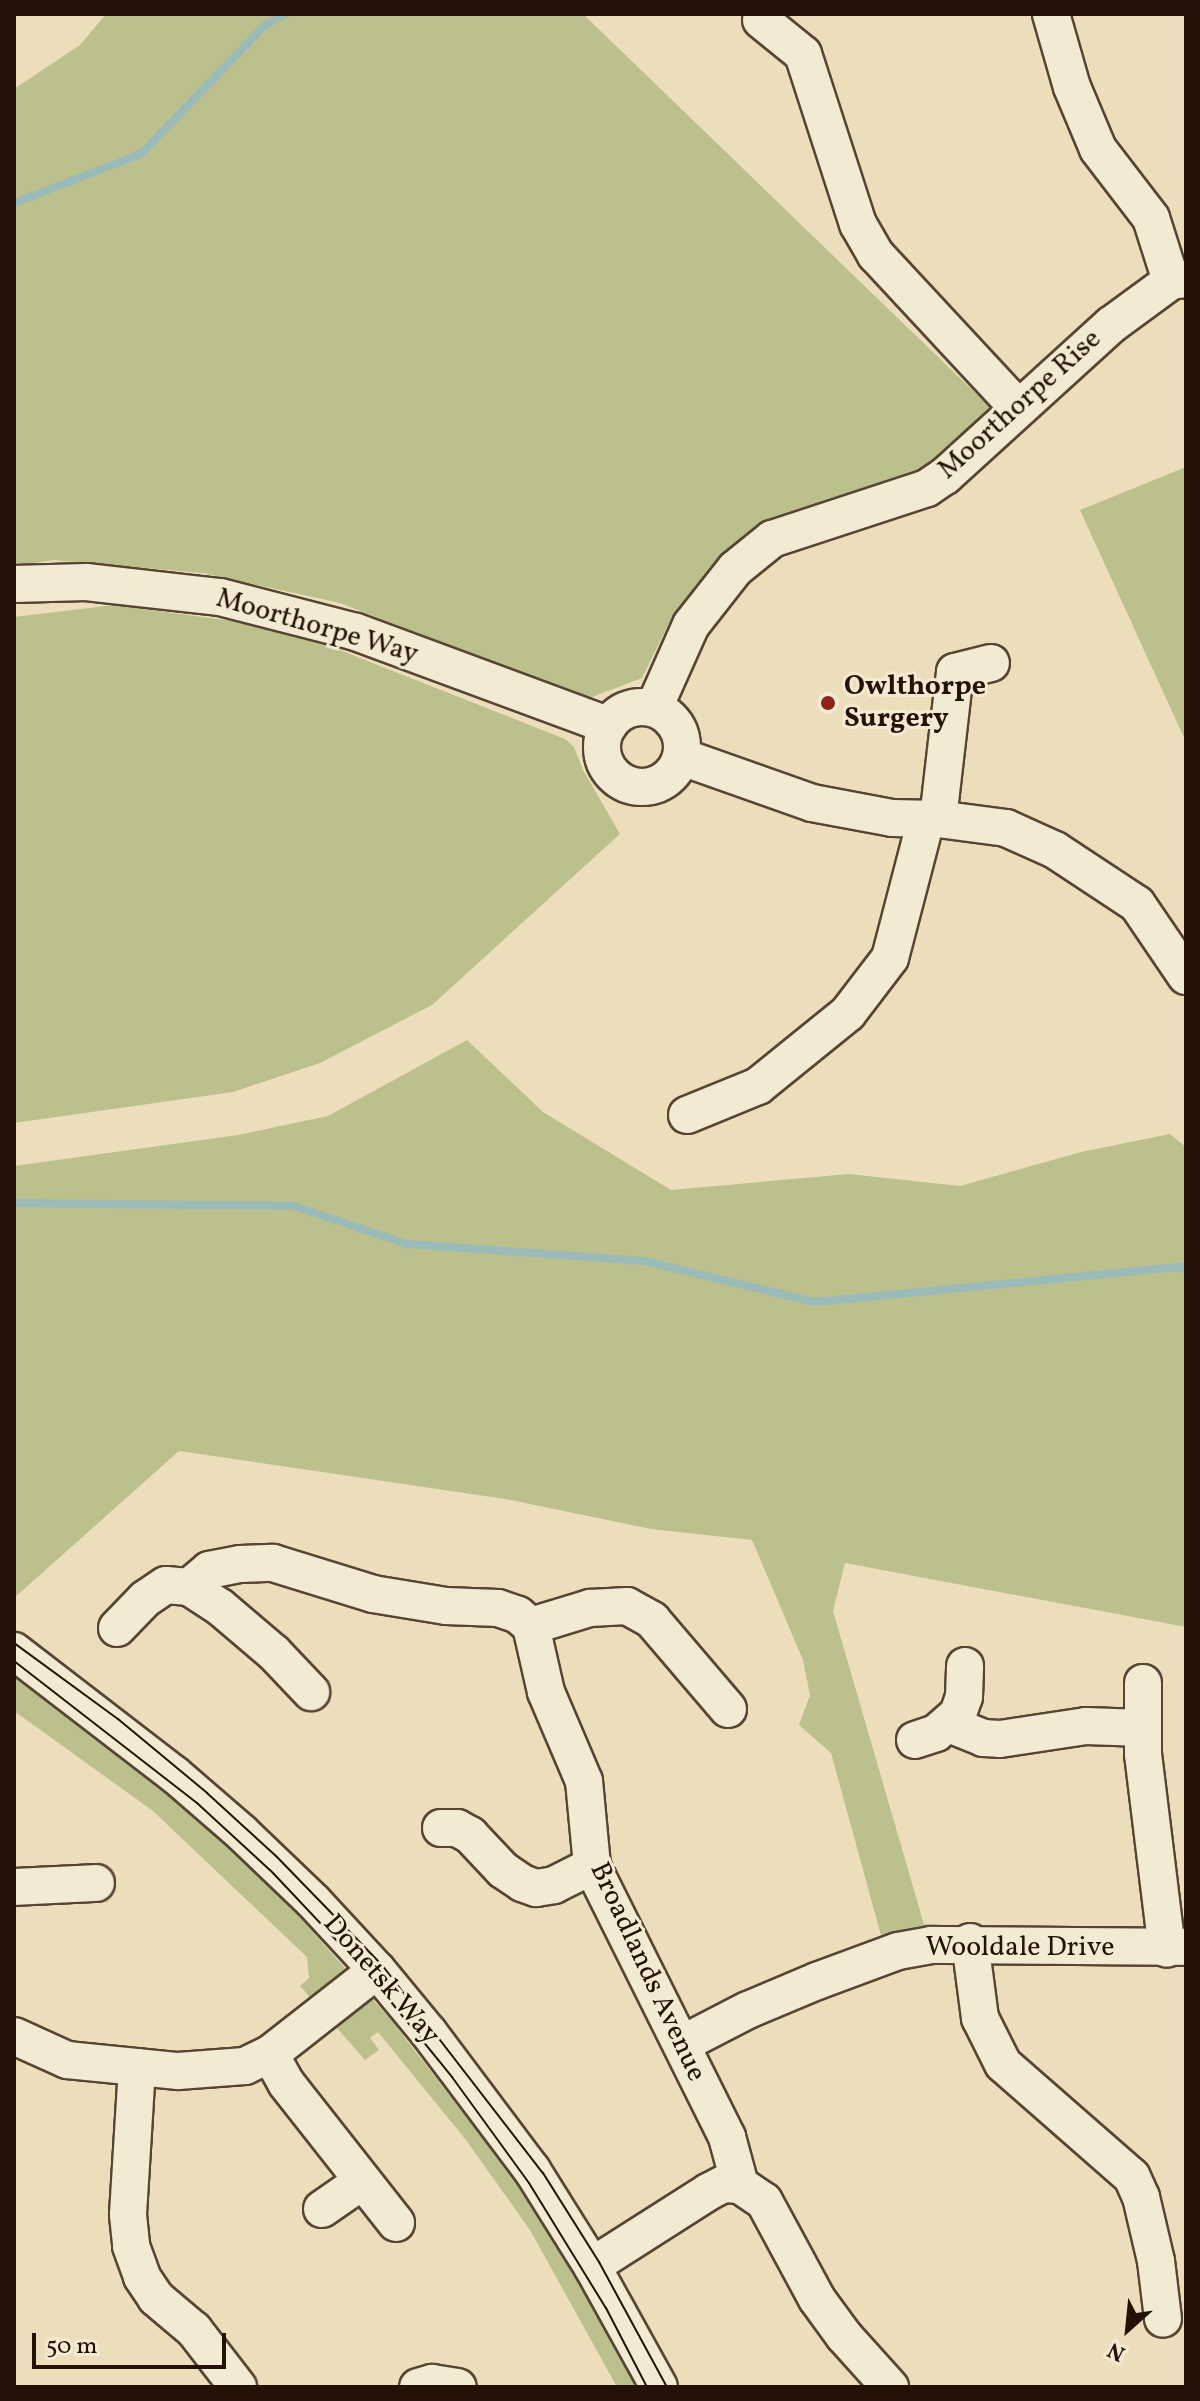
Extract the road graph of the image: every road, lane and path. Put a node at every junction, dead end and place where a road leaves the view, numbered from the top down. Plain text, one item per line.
1 (1051, 14) edge
2 (761, 20) dead end
3 (1178, 280) edge
4 (1018, 408) junction
5 (14, 584) edge
6 (991, 663) dead end
7 (654, 708) junction
8 (608, 725) junction
9 (682, 757) junction
10 (932, 819) junction
11 (1186, 976) edge
12 (687, 1115) dead end
13 (189, 1587) junction
14 (531, 1626) junction
15 (117, 1628) dead end
16 (14, 1651) edge
17 (965, 1666) dead end
18 (1143, 1683) dead end
19 (311, 1692) dead end
20 (728, 1709) dead end
21 (949, 1724) junction
22 (1143, 1728) junction
23 (915, 1740) dead end
24 (441, 1828) dead end
25 (592, 1866) junction
26 (96, 1883) dead end
27 (14, 1887) edge
28 (970, 1942) junction
29 (1176, 1948) edge
30 (377, 1970) junction
31 (14, 2036) edge
32 (682, 2044) junction
33 (270, 2054) junction
34 (137, 2067) junction
35 (361, 2182) junction
36 (740, 2185) junction
37 (322, 2209) dead end
38 (396, 2223) dead end
39 (1171, 2263) edge
40 (592, 2266) junction
41 (1163, 2319) dead end
42 (238, 2387) edge
43 (418, 2387) edge
44 (458, 2387) edge
45 (659, 2387) edge
46 (890, 2387) edge

1 - 3 street
2 - 4 street
3 - 4 street, Moorthorpe Rise
4 - 7 street, Moorthorpe Rise
5 - 8 street, Moorthorpe Way
6 - 10 street
7 - 8 street
7 - 9 street
8 - 9 street
9 - 10 street
10 - 11 street
10 - 12 street
13 - 14 street
13 - 15 street
13 - 19 street
14 - 20 street
14 - 25 street, Broadlands Avenue
16 - 30 street, Donetsk Way
17 - 21 street
18 - 22 street
21 - 22 street
21 - 23 street
22 - 29 street
24 - 25 street
25 - 32 street, Broadlands Avenue
26 - 27 street
28 - 29 street, Wooldale Drive
28 - 32 street, Wooldale Drive
28 - 39 street
30 - 33 street
30 - 40 street, Donetsk Way
31 - 34 street
32 - 36 street, Broadlands Avenue
33 - 34 street
33 - 35 street
34 - 42 street
35 - 37 street
35 - 38 street
36 - 40 street
36 - 46 street
39 - 41 street
40 - 45 street, Donetsk Way
43 - 44 street

